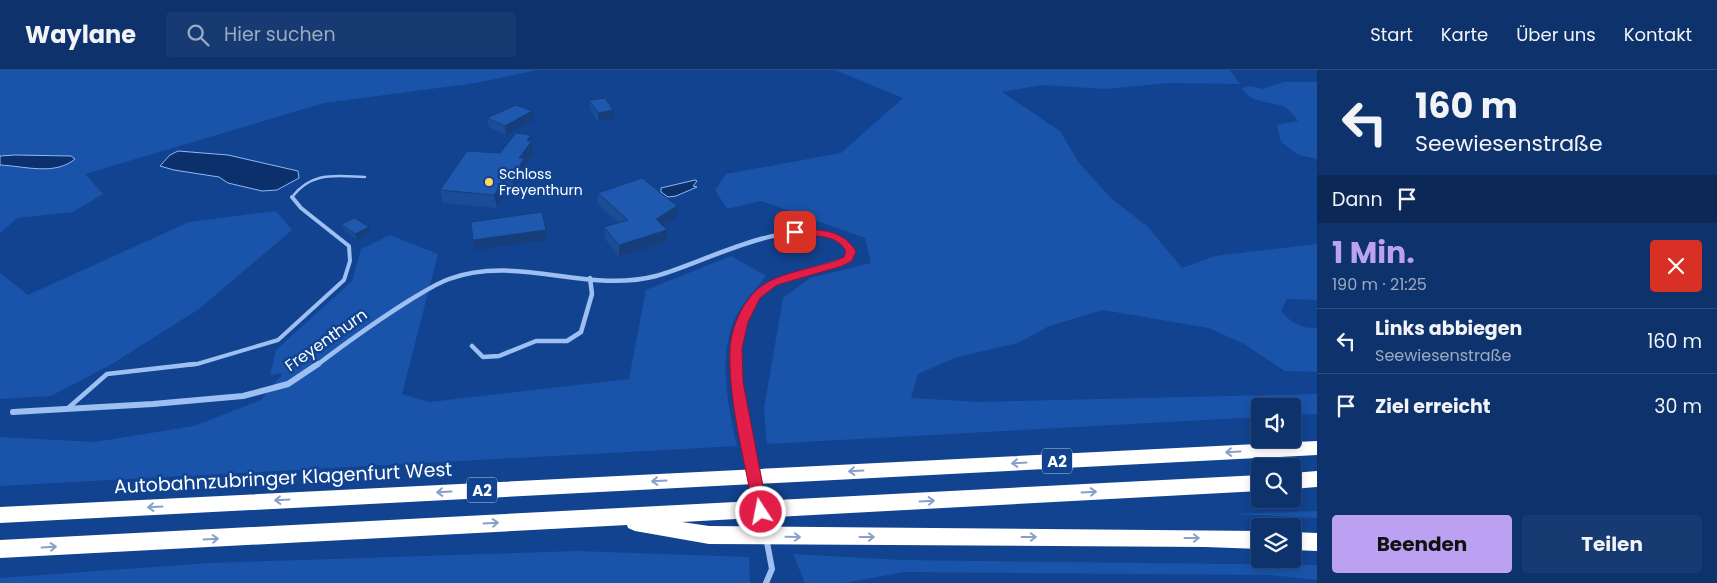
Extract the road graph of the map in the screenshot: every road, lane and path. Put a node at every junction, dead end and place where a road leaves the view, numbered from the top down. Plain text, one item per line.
1 (365, 177) dead end
2 (590, 278) junction
3 (472, 346) dead end
4 (67, 409) junction
5 (13, 412) dead end
6 (1317, 448) edge
7 (1317, 479) edge
8 (1301, 480) edge
9 (1251, 483) edge
10 (0, 515) edge
11 (608, 518) junction
12 (1251, 540) edge
13 (1301, 541) edge
14 (1317, 542) edge
15 (0, 549) edge
16 (766, 583) edge

1 - 4 lane, Freyenthurn
2 - 3 street
2 - 4 street, Freyenthurn
2 - 16 street, Freyenthurn
4 - 5 street, Freyenthurn
6 -> 10 highway, Autobahnzubringer Klagenfurt West / A2
7 - 8 highway
11 -> 9 highway, A2
11 -> 12 highway
15 -> 11 highway, A2
13 - 14 highway

